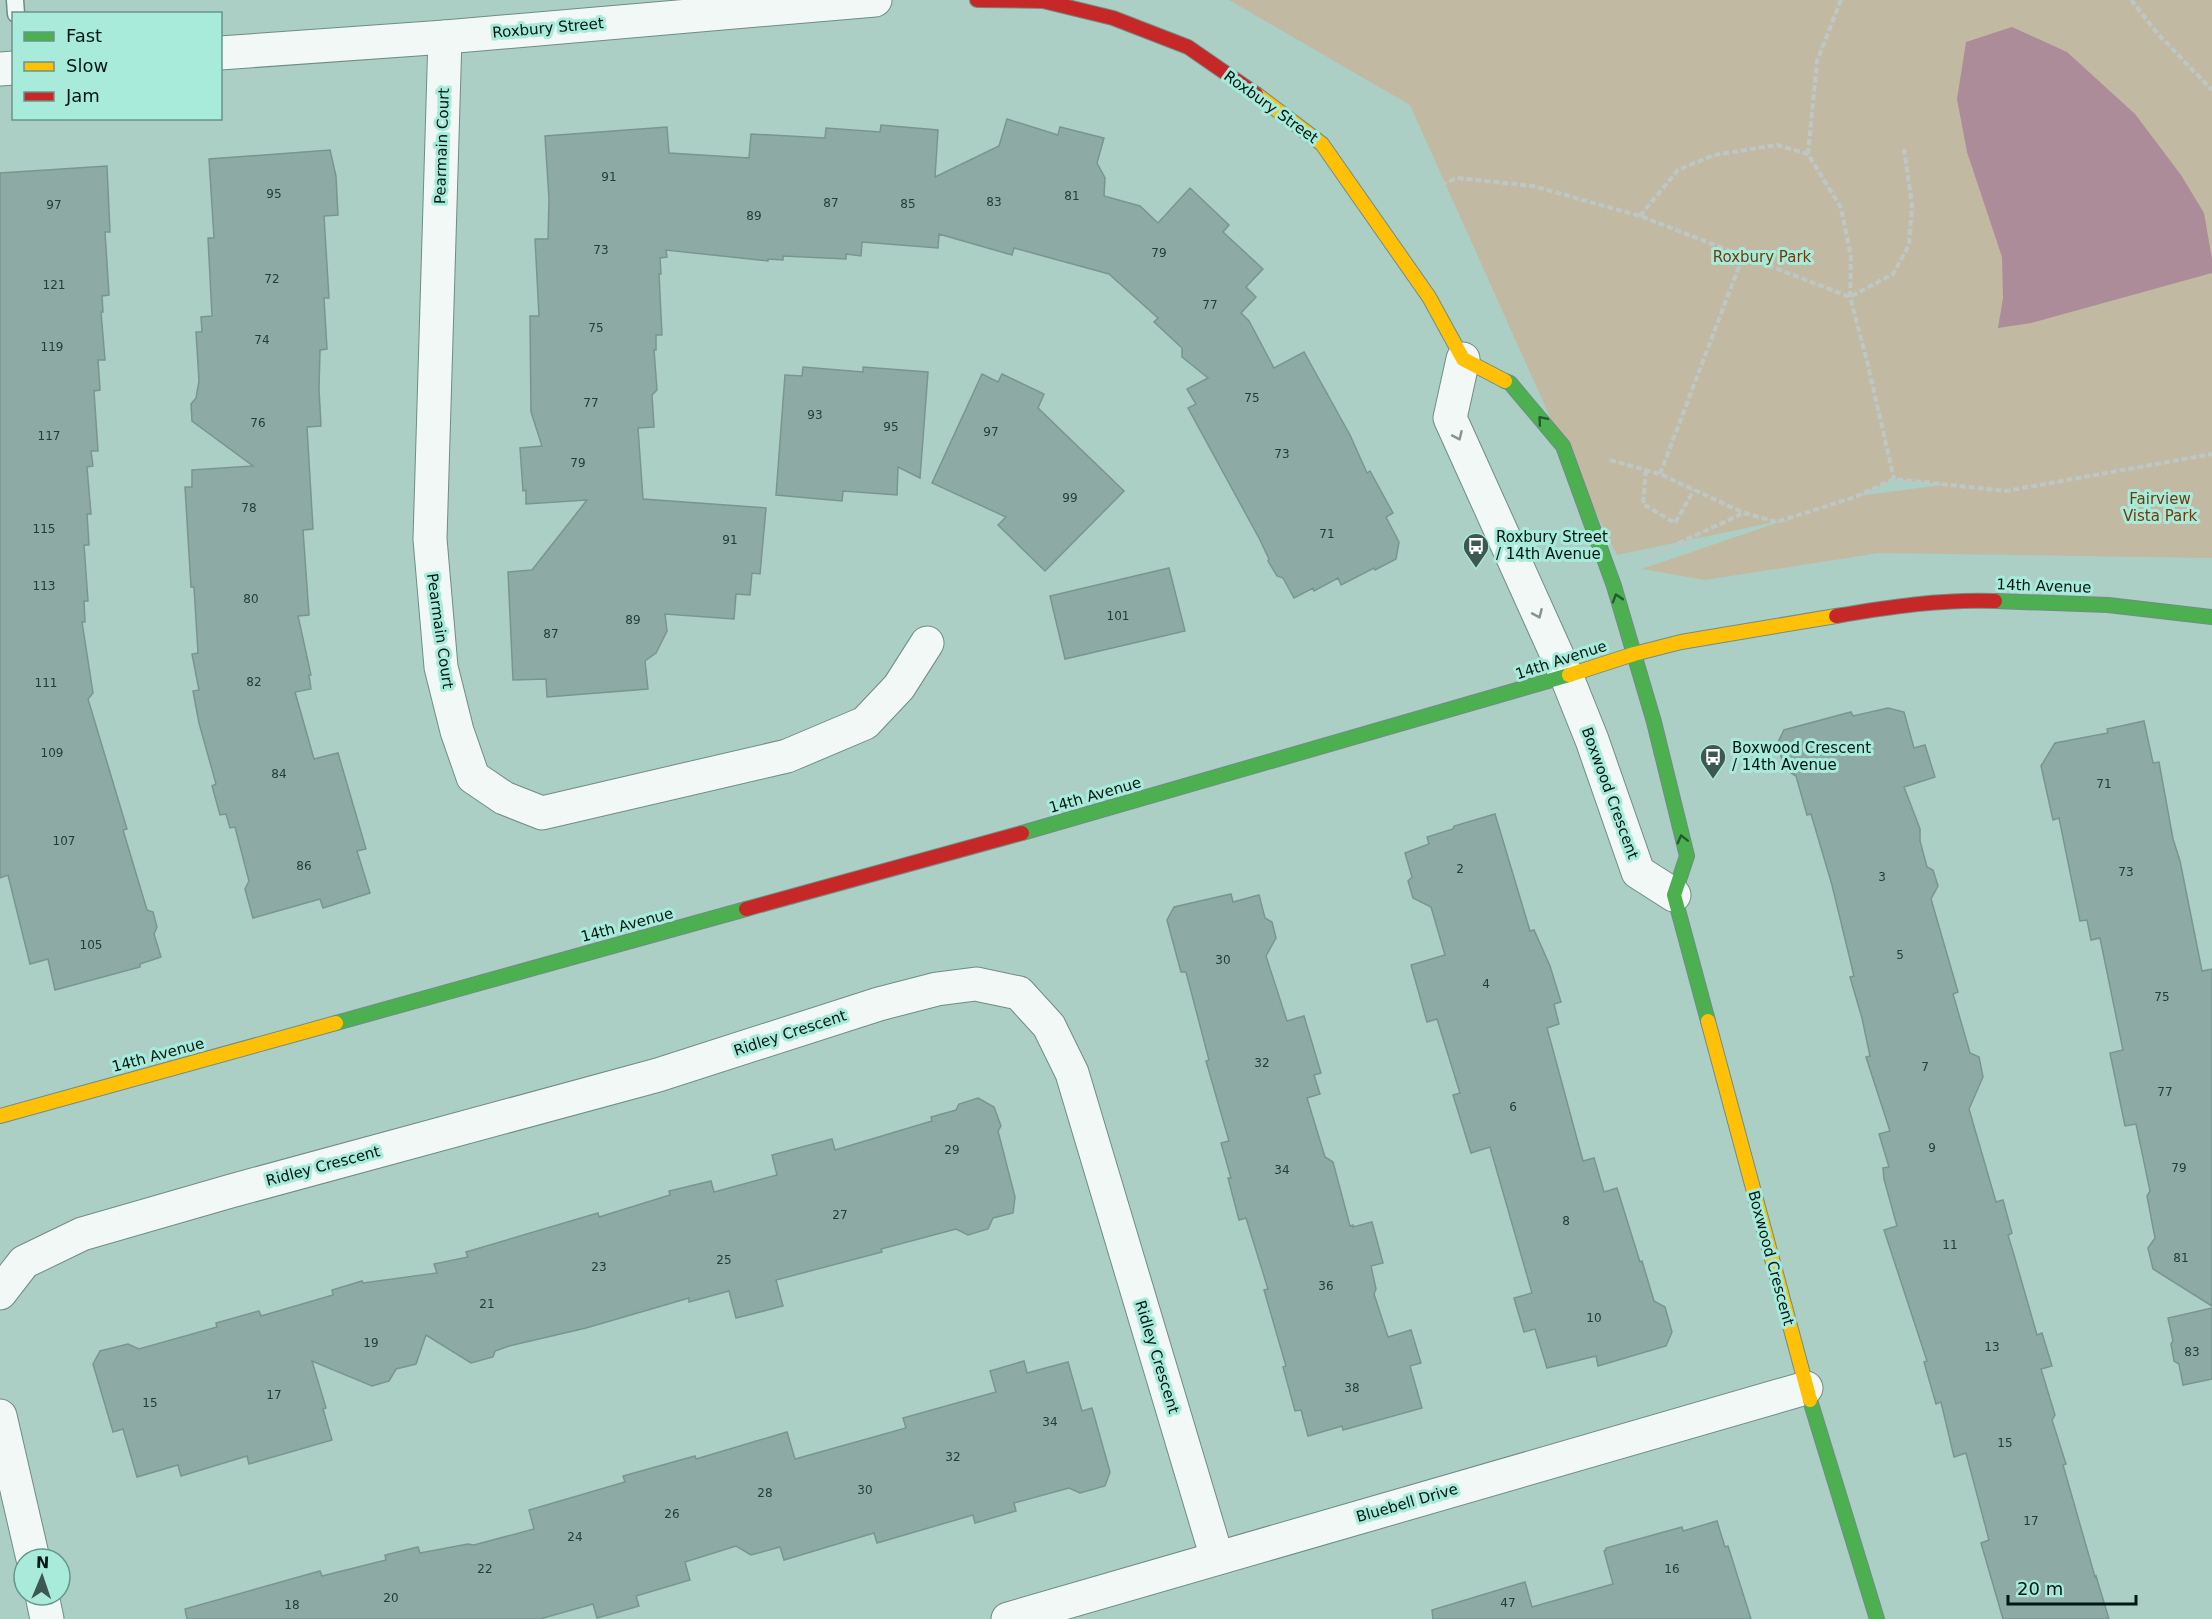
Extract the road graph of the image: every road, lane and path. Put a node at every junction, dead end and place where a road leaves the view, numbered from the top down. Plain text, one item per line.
1 (875, 0) edge
2 (977, 0) edge
3 (1841, 0) edge
4 (2131, 0) edge
5 (1043, 1) edge
6 (635, 10) edge
7 (445, 38) junction
8 (222, 53) edge
9 (2212, 90) edge
10 (1904, 148) dead end
11 (1808, 154) junction
12 (1441, 185) dead end
13 (1640, 216) junction
14 (1743, 256) junction
15 (1850, 297) junction
16 (1463, 359) junction
17 (1563, 446) junction
18 (2212, 454) edge
19 (1646, 470) junction
20 (1660, 474) junction
21 (1894, 479) junction
22 (1694, 490) junction
23 (1744, 513) junction
24 (1646, 558) dead end
25 (2212, 617) edge
26 (927, 643) dead end
27 (1634, 654) junction
28 (1566, 675) junction
29 (1674, 895) junction
30 (0, 1116) edge
31 (0, 1293) edge
32 (1806, 1388) junction
33 (0, 1416) edge
34 (30, 1547) edge
35 (1217, 1558) junction
36 (1008, 1619) edge
37 (1877, 1619) edge

1 - 6 street, Roxbury Street
2 - 5 main road, Roxbury Street
3 - 11 path
4 - 9 path
5 - 16 main road, Roxbury Street
6 - 7 street, Roxbury Street
7 - 8 street, Roxbury Street
7 - 26 street, Pearmain Court
10 - 15 path
11 - 13 path
11 - 15 path
12 - 13 path
13 - 14 path
14 - 15 path
14 - 20 path
15 - 21 path
17 -> 16 main road
16 -> 28 street
17 - 19 path
27 -> 17 main road
18 - 21 path
19 - 20 path
19 - 22 path
20 - 22 path
21 - 23 path
22 - 23 path
23 - 24 path
25 - 27 main road, 14th Avenue
27 - 28 main road, 14th Avenue
29 -> 27 main road
28 - 29 street, Boxwood Crescent
28 - 30 main road, 14th Avenue
29 - 32 main road, Boxwood Crescent
31 - 35 street, Ridley Crescent
32 - 35 street, Bluebell Drive
32 - 37 main road, Boxwood Crescent
33 - 34 street
35 - 36 street, Bluebell Drive

